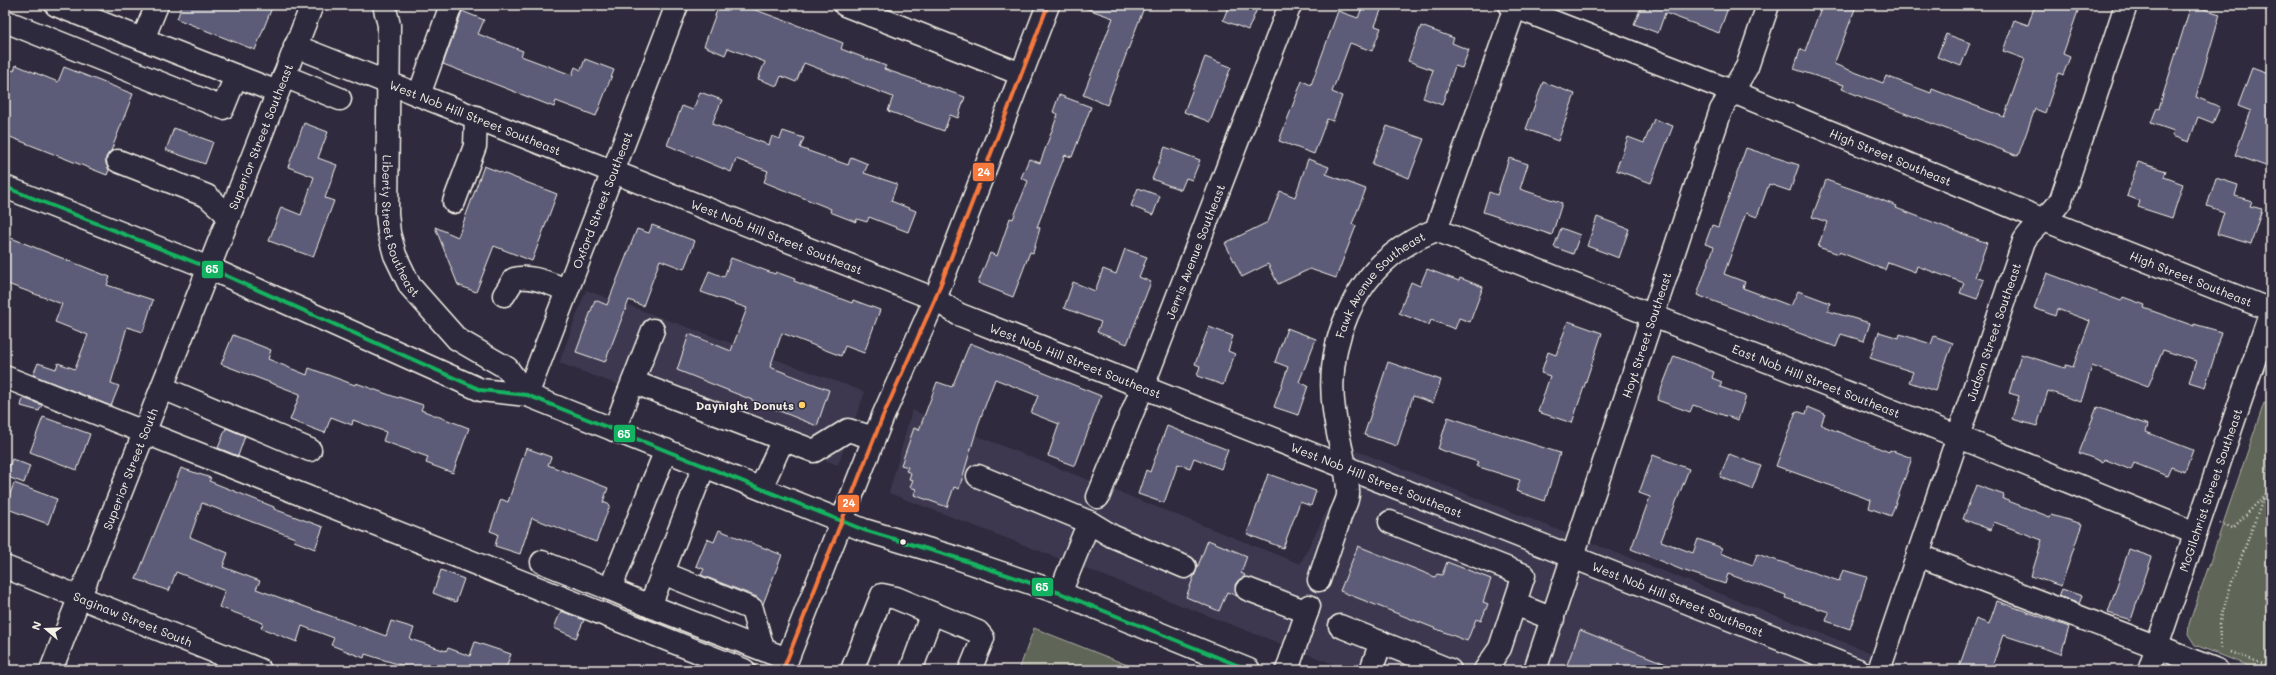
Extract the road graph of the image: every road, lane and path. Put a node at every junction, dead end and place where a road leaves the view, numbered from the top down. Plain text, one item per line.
1 (56, 5) edge
2 (157, 5) edge
3 (312, 5) edge
4 (384, 5) edge
5 (451, 5) edge
6 (677, 5) edge
7 (845, 5) edge
8 (1048, 5) edge
9 (1290, 5) edge
10 (1768, 5) edge
11 (2126, 5) edge
12 (1513, 6) edge
13 (89, 11) edge
14 (5, 21) edge
15 (143, 39) junction
16 (295, 46) junction
17 (1021, 74) junction
18 (236, 76) junction
19 (281, 84) junction
20 (390, 84) junction
21 (1731, 91) junction
22 (419, 95) junction
23 (340, 99) dead end
24 (476, 117) junction
25 (118, 161) dead end
26 (613, 171) junction
27 (5, 187) edge
28 (454, 202) dead end
29 (229, 216) junction
30 (2044, 220) junction
31 (1436, 230) junction
32 (209, 268) junction
33 (567, 290) junction
34 (504, 295) dead end
35 (935, 299) junction
36 (2271, 310) edge
37 (1653, 316) junction
38 (653, 330) dead end
39 (5, 377) edge
40 (633, 382) junction
41 (1143, 386) junction
42 (163, 388) junction
43 (527, 395) junction
44 (614, 430) junction
45 (145, 432) junction
46 (1958, 437) junction
47 (874, 438) junction
48 (783, 439) junction
49 (310, 450) dead end
50 (666, 450) junction
51 (704, 466) junction
52 (1344, 468) junction
53 (978, 476) dead end
54 (761, 488) junction
55 (2271, 489) edge
56 (2264, 496) junction
57 (1098, 497) dead end
58 (842, 521) junction
59 (1089, 522) junction
60 (1390, 522) dead end
61 (2198, 525) junction
62 (1918, 555) junction
63 (1573, 557) junction
64 (542, 562) dead end
65 (5, 567) edge
66 (1185, 567) dead end
67 (663, 573) junction
68 (1319, 580) dead end
69 (610, 589) junction
70 (1247, 589) dead end
71 (1060, 594) junction
72 (80, 597) junction
73 (1515, 604) junction
74 (650, 606) junction
75 (932, 613) junction
76 (1553, 619) junction
77 (1340, 626) dead end
78 (1381, 642) junction
79 (2157, 647) junction
80 (763, 649) junction
81 (784, 667) edge
82 (2271, 667) edge
83 (51, 670) edge
84 (260, 670) edge
85 (744, 670) edge
86 (852, 670) edge
87 (910, 670) edge
88 (970, 670) edge
89 (1249, 670) edge
90 (1287, 670) edge
91 (1371, 670) edge
92 (1450, 670) edge
93 (1485, 670) edge
94 (1536, 670) edge
95 (1858, 670) edge
96 (1879, 670) edge
97 (2149, 670) edge
98 (2217, 670) edge

1 - 13 street
2 - 15 street
3 - 16 street, Superior Street Southeast
4 - 20 street, Liberty Street Southeast
5 - 22 street
6 - 26 street, Oxford Street Southeast
7 - 17 street
8 - 17 street
9 - 41 street, Jerris Avenue Southeast
10 - 21 street, Hoyt Street Southeast
11 - 30 street, Judson Street Southeast
12 - 21 street, High Street Southeast
12 - 31 street, Fawk Avenue Southeast
13 - 15 street
14 - 18 street
15 - 18 street
16 - 19 street, Superior Street Southeast
16 - 20 street, West Nob Hill Street Southeast
17 - 35 street
18 - 19 street
19 - 23 street
19 - 29 street, Superior Street Southeast
20 - 22 street, West Nob Hill Street Southeast
20 - 43 street, Liberty Street Southeast
21 - 30 street, High Street Southeast
21 - 37 street, Hoyt Street Southeast
22 - 24 street, West Nob Hill Street Southeast
24 - 26 street, West Nob Hill Street Southeast
24 - 28 street
25 - 29 street
26 - 33 street, Oxford Street Southeast
26 - 35 street, West Nob Hill Street Southeast
27 - 32 street
29 - 32 street, Superior Street Southeast
30 - 36 street, High Street Southeast
30 - 46 street, Judson Street Southeast
31 - 37 street, East Nob Hill Street Southeast
31 - 52 street, Fawk Avenue Southeast
32 - 42 street, Superior Street South
32 - 43 street
33 - 34 street
33 - 43 street, Oxford Street Southeast
35 - 41 street, West Nob Hill Street Southeast
35 - 47 street
36 - 61 street, McGilchrist Street Southeast
37 - 46 street, East Nob Hill Street Southeast
37 - 63 street, Hoyt Street Southeast
38 - 40 street
39 - 45 street
40 - 44 street
40 - 48 street
41 - 52 street, West Nob Hill Street Southeast
41 - 57 street, Jerris Avenue Southeast
42 - 45 street, Superior Street South
42 - 49 street
43 - 44 street
44 - 50 street
45 - 72 street, Superior Street South
45 - 85 street
46 - 61 street, East Nob Hill Street Southeast
46 - 62 street, Judson Street Southeast
47 - 48 street
47 - 58 street
48 - 54 street
50 - 51 street
50 - 69 street
51 - 54 street
51 - 67 street
52 - 63 street, West Nob Hill Street Southeast
52 - 68 street, Fawk Avenue Southeast
53 - 59 street
54 - 58 street
55 - 56 path
56 - 61 path
56 - 82 path
58 - 71 street
58 - 81 street
59 - 66 street
59 - 71 street
60 - 73 street
61 - 79 street, McGilchrist Street Southeast
62 - 79 street
62 - 96 street, Judson Street Southeast
63 - 76 street, Hoyt Street Southeast
63 - 95 street, West Nob Hill Street Southeast
64 - 69 street
65 - 72 street, Saginaw Street South
67 - 74 street
67 - 80 street
69 - 74 street
70 - 90 street
71 - 89 street
72 - 83 street, Superior Street South
72 - 84 street, Saginaw Street South
73 - 76 street
73 - 93 street
74 - 80 street
75 - 86 street
75 - 87 street
75 - 88 street
76 - 94 street, Hoyt Street Southeast
77 - 78 street
78 - 91 street
78 - 92 street
79 - 97 street, McGilchrist Street Southeast
79 - 98 street
80 - 81 street

